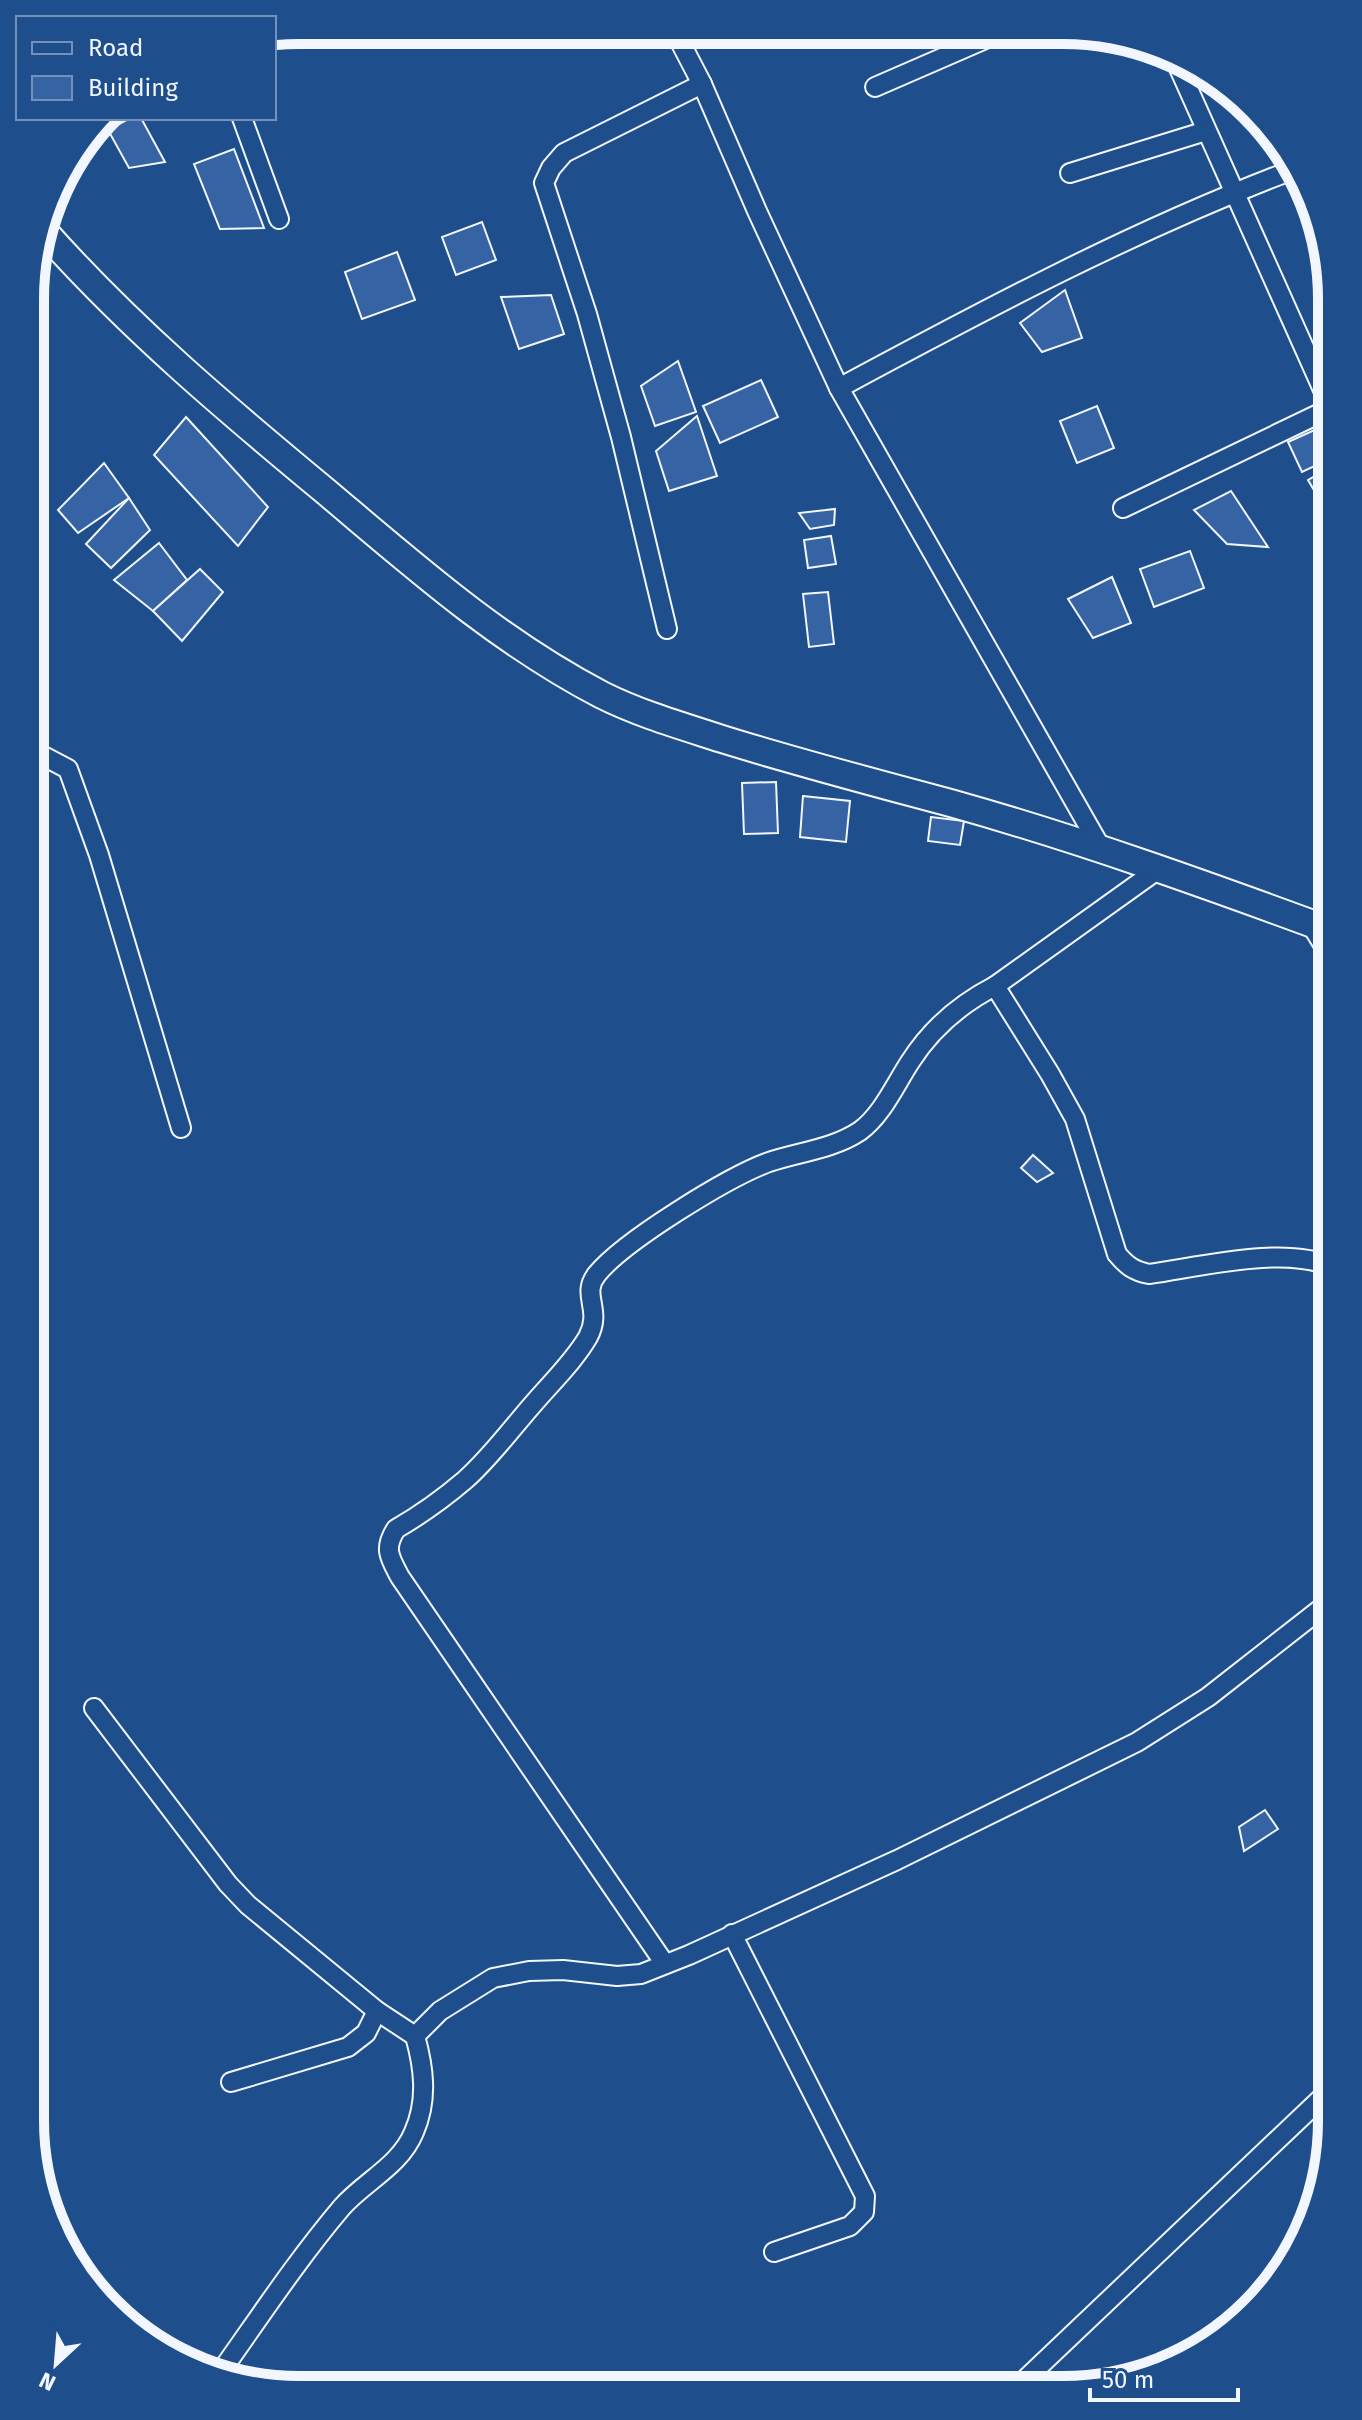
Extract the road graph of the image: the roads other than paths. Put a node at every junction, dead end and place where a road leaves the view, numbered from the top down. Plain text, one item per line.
1 (681, 44) edge
2 (974, 44) edge
3 (1181, 73) edge
4 (702, 84) junction
5 (875, 87) dead end
6 (243, 120) edge
7 (1206, 131) junction
8 (1070, 173) dead end
9 (1284, 173) edge
10 (1234, 192) junction
11 (279, 219) dead end
12 (52, 239) edge
13 (1318, 380) edge
14 (839, 388) junction
15 (1318, 415) edge
16 (1123, 508) dead end
17 (667, 629) dead end
18 (44, 756) edge
19 (1101, 848) junction
20 (1160, 868) junction
21 (1318, 926) edge
22 (995, 986) junction
23 (181, 1128) dead end
24 (1317, 1261) edge
25 (1317, 1612) edge
26 (94, 1708) dead end
27 (732, 1934) junction
28 (665, 1964) junction
29 (377, 2011) junction
30 (415, 2036) junction
31 (231, 2082) dead end
32 (1317, 2102) edge
33 (774, 2252) dead end
34 (226, 2365) edge
35 (1029, 2376) edge

1 - 4 street
2 - 5 street
3 - 7 street
4 - 14 street
4 - 17 street
6 - 11 street
7 - 8 street
7 - 10 street
9 - 10 street
10 - 13 street
10 - 14 street
12 - 19 main road
14 - 19 street
15 - 16 street
18 - 23 street
19 - 20 main road
20 - 21 main road
20 - 22 street
22 - 24 street
22 - 28 street
25 - 27 street
26 - 29 street
27 - 28 street
27 - 33 street
28 - 30 street
29 - 30 street
29 - 31 street
30 - 34 street
32 - 35 street

